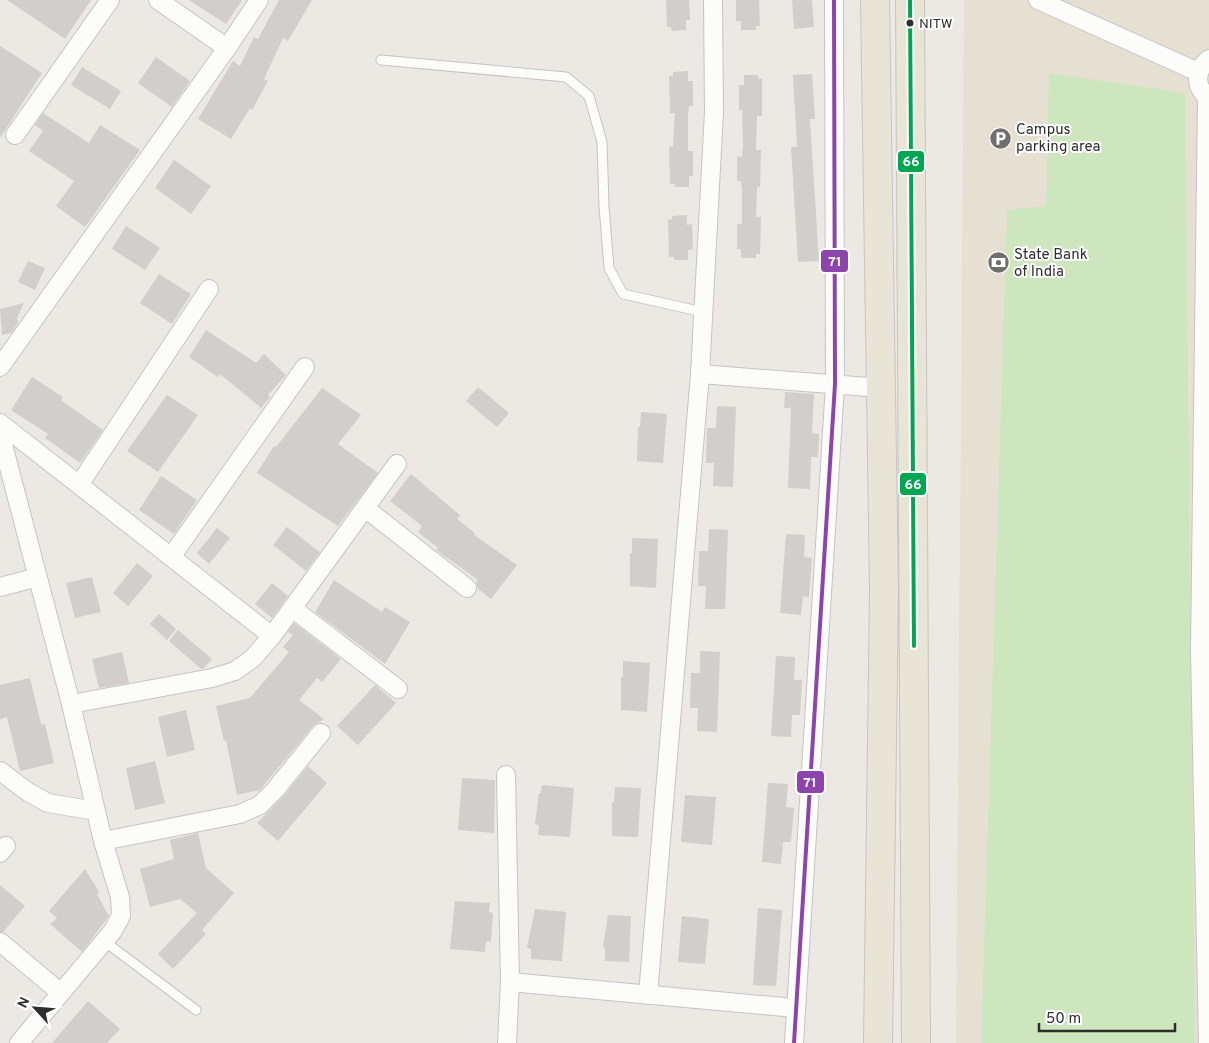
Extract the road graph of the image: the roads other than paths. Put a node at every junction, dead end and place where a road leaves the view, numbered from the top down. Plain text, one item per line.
1 (110, 0) edge
2 (158, 0) edge
3 (258, 0) edge
4 (713, 0) edge
5 (834, 0) edge
6 (875, 0) edge
7 (910, 0) edge
8 (1038, 0) edge
9 (227, 48) junction
10 (380, 60) dead end
11 (1204, 65) edge
12 (1208, 97) edge
13 (15, 135) dead end
14 (209, 289) dead end
15 (703, 312) junction
16 (0, 367) edge
17 (305, 367) dead end
18 (700, 374) junction
19 (835, 384) junction
20 (881, 388) junction
21 (0, 423) edge
22 (0, 433) edge
23 (397, 464) dead end
24 (79, 485) junction
25 (365, 508) junction
26 (171, 557) junction
27 (38, 576) junction
28 (0, 587) edge
29 (467, 588) dead end
30 (292, 608) junction
31 (272, 636) junction
32 (1205, 650) edge
33 (398, 689) dead end
34 (72, 704) junction
35 (321, 733) dead end
36 (0, 770) edge
37 (506, 775) dead end
38 (96, 811) junction
39 (103, 841) junction
40 (1206, 844) edge
41 (104, 941) junction
42 (0, 942) edge
43 (510, 982) junction
44 (61, 993) junction
45 (648, 995) junction
46 (795, 1008) junction
47 (196, 1010) dead end
48 (19, 1043) edge
49 (507, 1043) edge
50 (794, 1043) edge
51 (878, 1043) edge
52 (916, 1043) edge
53 (1208, 1043) edge

1 - 13 street
2 - 9 street
3 - 9 street
4 - 15 street
5 - 19 street
6 - 20 main road
7 - 52 main road
8 - 11 street
9 - 16 street
10 - 15 lane
11 - 12 street
12 - 32 street
14 - 24 street
15 - 18 street
17 - 26 street
18 - 19 street
18 - 45 street
19 - 20 street
19 - 46 street
20 - 51 main road
21 - 24 street
22 - 27 street
23 - 25 street
24 - 26 street
25 - 29 street
25 - 30 street
26 - 31 street
27 - 28 street
27 - 34 street
30 - 31 street
30 - 33 street
31 - 34 street
32 - 40 street
34 - 38 street
35 - 39 street
36 - 38 street
37 - 43 street
38 - 39 street
39 - 41 street
40 - 53 street
41 - 44 street
41 - 47 lane
42 - 44 street
43 - 45 street
43 - 49 street
44 - 48 street
45 - 46 street
46 - 50 street

